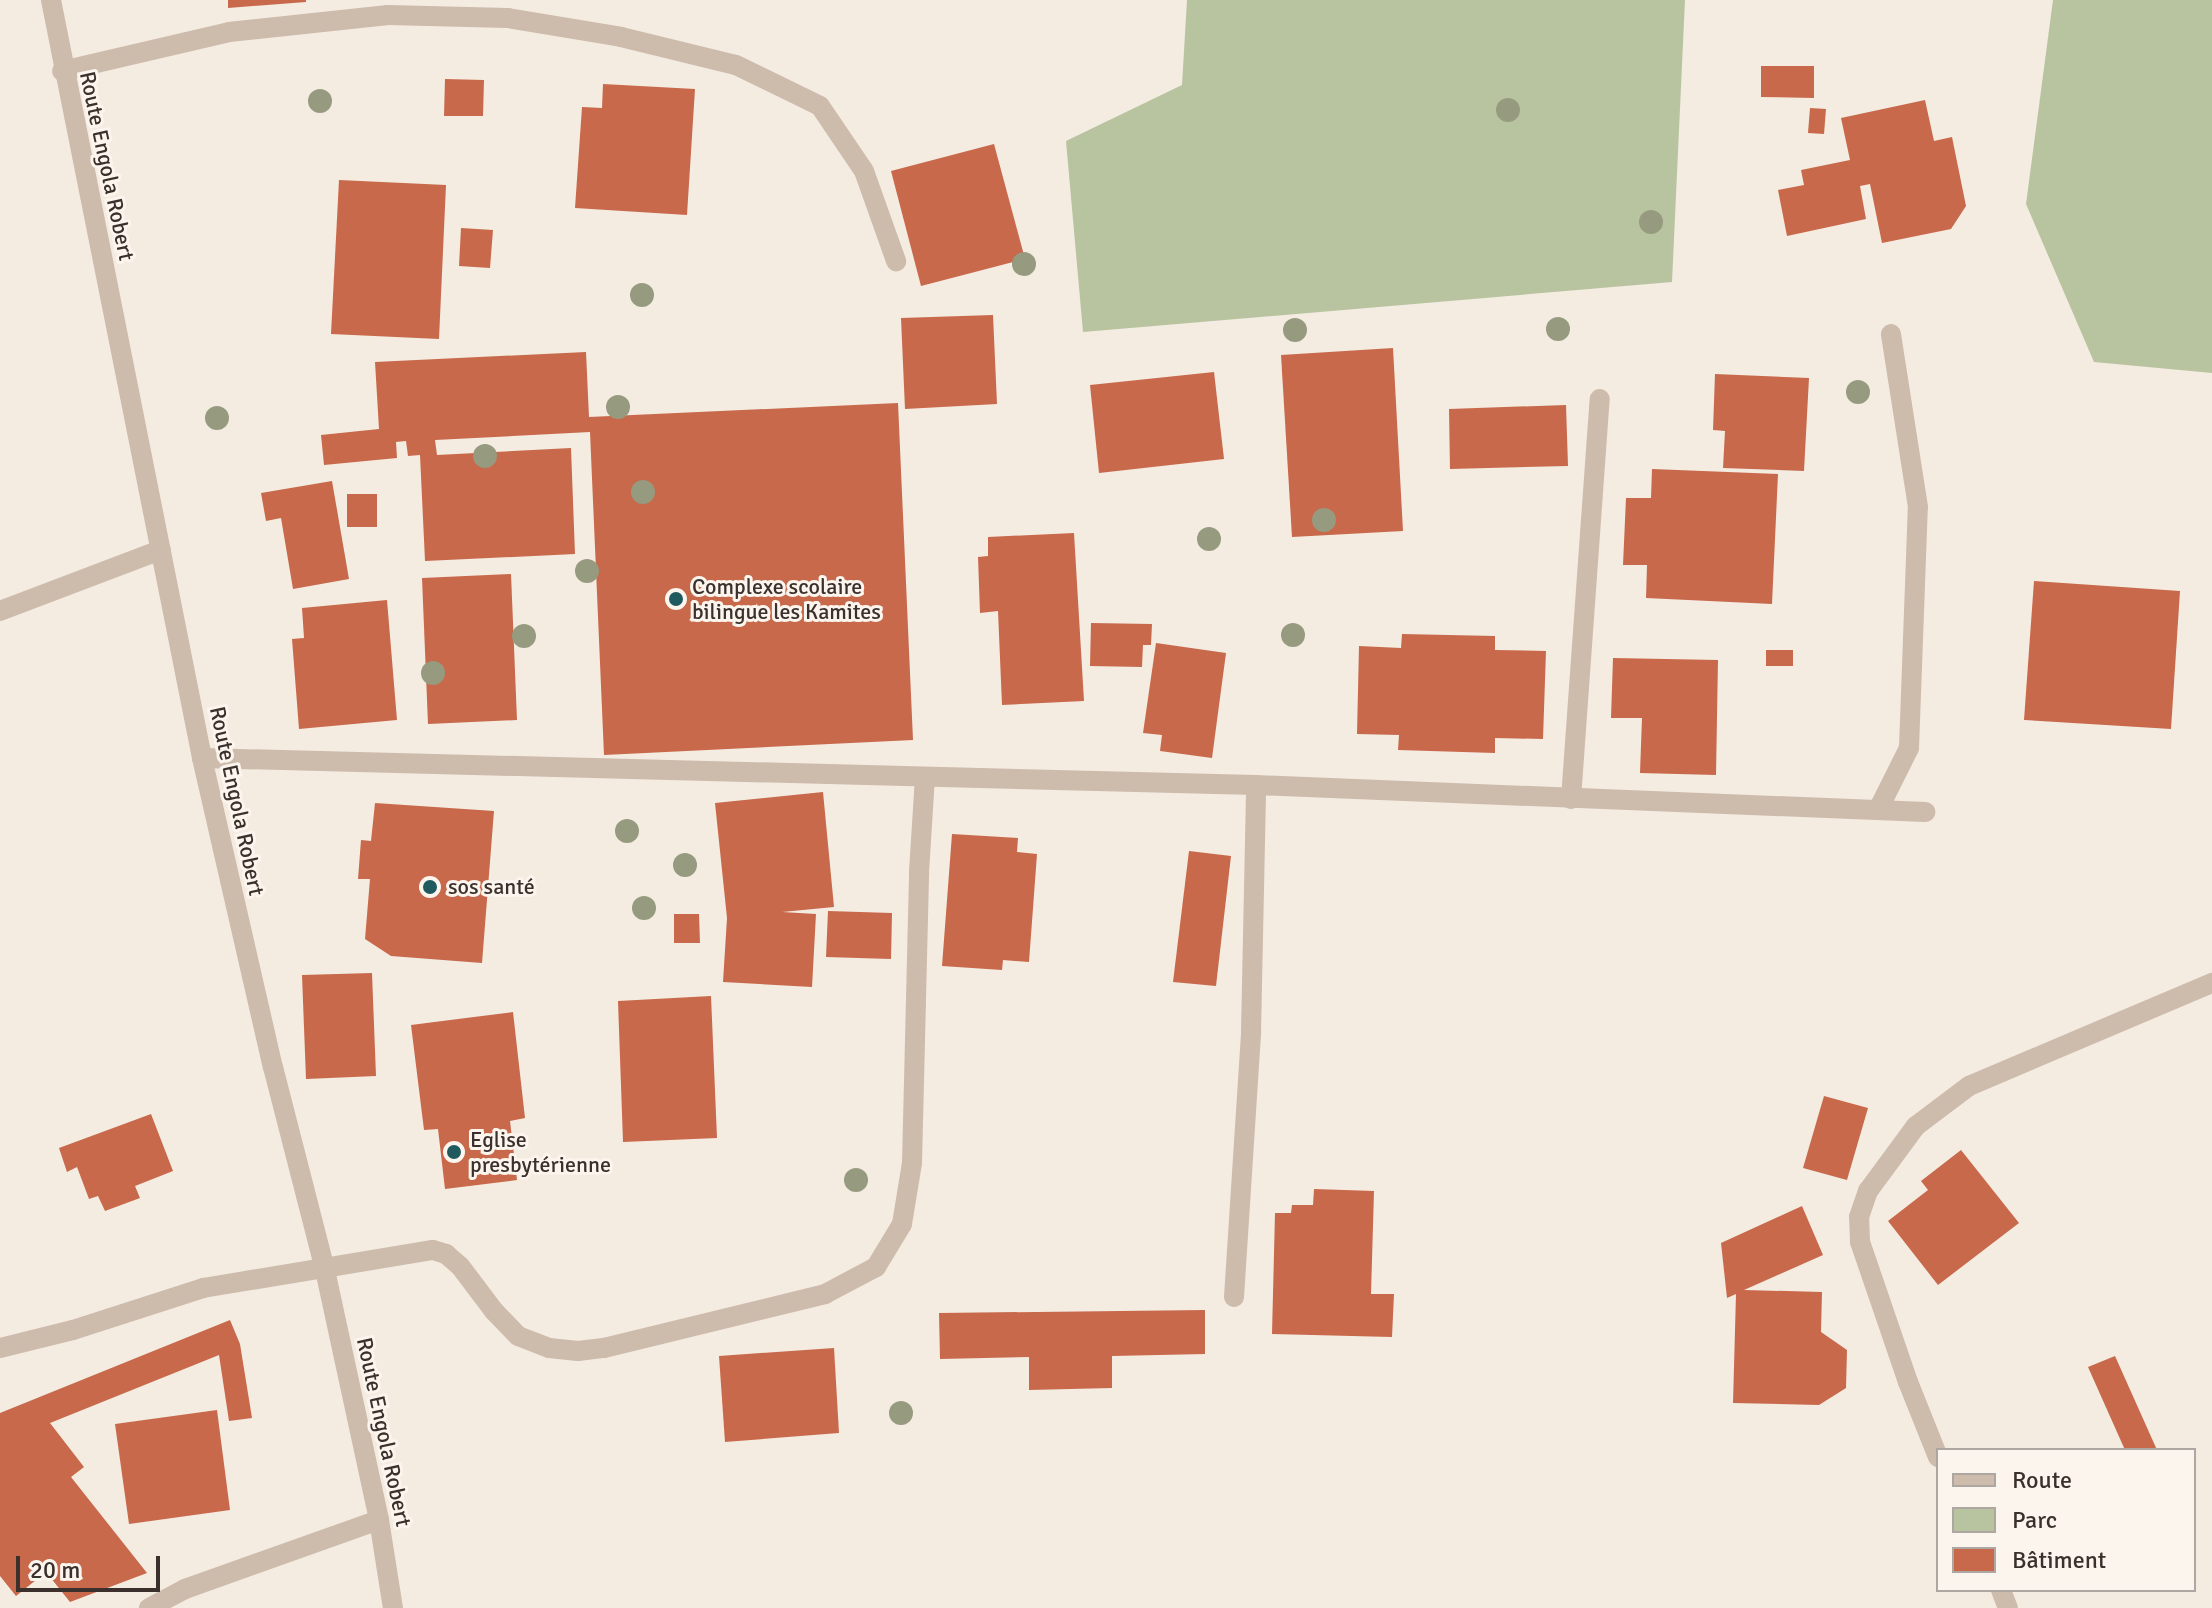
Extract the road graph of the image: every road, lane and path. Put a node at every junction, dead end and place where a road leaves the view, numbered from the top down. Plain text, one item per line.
1 (51, 0) edge
2 (62, 71) junction
3 (896, 261) dead end
4 (1891, 334) dead end
5 (1600, 399) dead end
6 (161, 550) junction
7 (0, 611) edge
8 (202, 758) junction
9 (925, 777) junction
10 (1256, 785) junction
11 (1571, 799) junction
12 (1879, 808) junction
13 (1925, 812) dead end
14 (2212, 983) edge
15 (325, 1270) junction
16 (1234, 1297) dead end
17 (0, 1348) edge
18 (1936, 1452) edge
19 (379, 1520) junction
20 (149, 1608) edge
21 (393, 1608) edge

1 - 2 street, Route Engola Robert
2 - 3 street
2 - 6 street, Route Engola Robert
4 - 12 street
5 - 11 street
6 - 7 street
6 - 8 street, Route Engola Robert
8 - 9 street
8 - 15 street, Route Engola Robert
9 - 10 street
9 - 15 street
10 - 11 street
10 - 16 street
11 - 12 street
12 - 13 street
14 - 18 street
15 - 17 street
15 - 19 street, Route Engola Robert
19 - 20 street
19 - 21 street, Route Engola Robert

